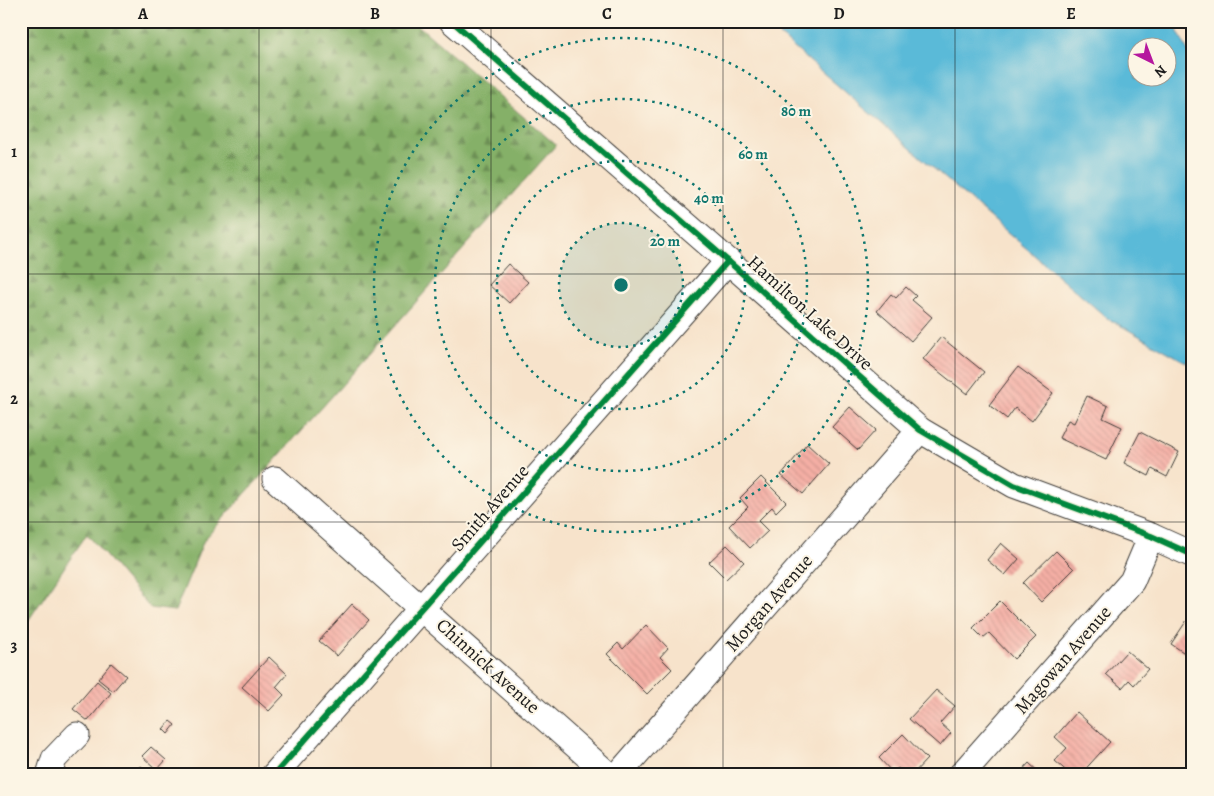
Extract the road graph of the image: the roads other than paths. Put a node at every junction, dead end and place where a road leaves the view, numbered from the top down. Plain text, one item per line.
1 (452, 21) edge
2 (728, 261) junction
3 (920, 430) junction
4 (275, 479) dead end
5 (1151, 536) junction
6 (1193, 555) edge
7 (423, 608) junction
8 (77, 735) dead end
9 (49, 775) edge
10 (274, 775) edge
11 (610, 775) edge
12 (618, 775) edge
13 (962, 775) edge

1 - 2 street, Hamilton Lake Drive
2 - 3 street, Hamilton Lake Drive
2 - 7 street, Smith Avenue
3 - 5 street, Hamilton Lake Drive
3 - 12 street, Morgan Avenue
4 - 7 street, Chinnick Avenue
5 - 6 street, Hamilton Lake Drive
5 - 13 street, Magowan Avenue
7 - 10 street, Smith Avenue
7 - 11 street, Chinnick Avenue
8 - 9 street

